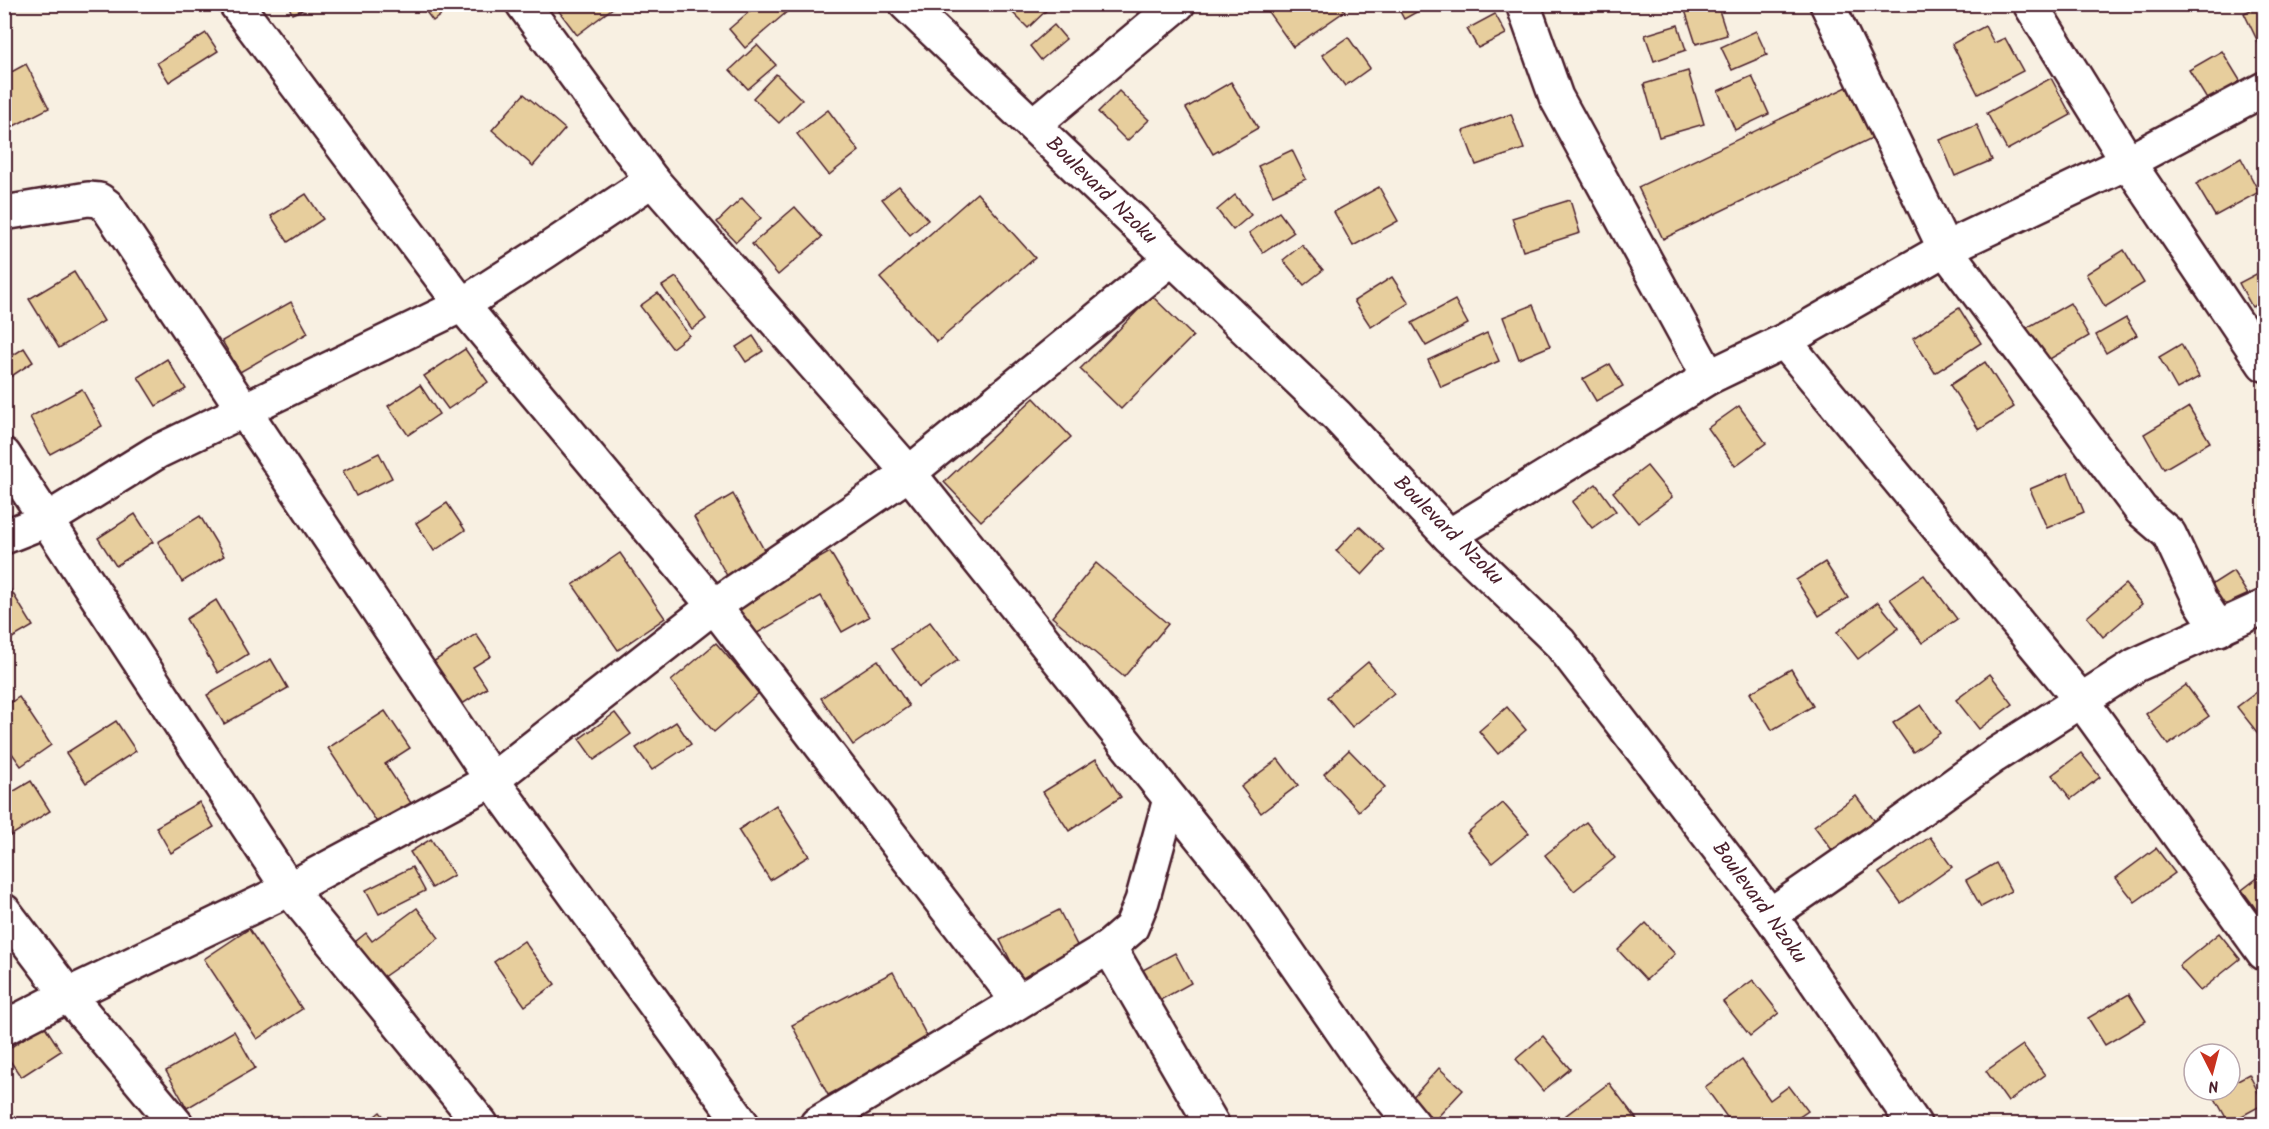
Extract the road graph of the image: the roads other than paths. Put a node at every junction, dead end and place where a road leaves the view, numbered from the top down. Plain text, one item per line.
1 (236, 4) edge
2 (524, 4) edge
3 (906, 4) edge
4 (1178, 4) edge
5 (1523, 4) edge
6 (1827, 4) edge
7 (2030, 4) edge
8 (2265, 89) edge
9 (1033, 125) junction
10 (2128, 162) junction
11 (652, 180) junction
12 (4, 213) edge
13 (1945, 249) junction
14 (1171, 259) junction
15 (462, 305) junction
16 (1784, 341) junction
17 (2265, 364) edge
18 (1709, 377) junction
19 (244, 411) junction
20 (4, 455) edge
21 (909, 473) junction
22 (47, 520) junction
23 (1449, 536) junction
24 (4, 537) edge
25 (714, 606) junction
26 (2265, 607) edge
27 (2219, 629) junction
28 (2081, 700) junction
29 (492, 780) junction
30 (1170, 799) junction
31 (290, 889) junction
32 (4, 911) edge
33 (1770, 915) junction
34 (1109, 947) junction
35 (2265, 953) edge
36 (68, 995) junction
37 (1018, 1001) junction
38 (4, 1028) edge
39 (176, 1125) edge
40 (481, 1125) edge
41 (742, 1125) edge
42 (817, 1125) edge
43 (1212, 1125) edge
44 (1413, 1125) edge
45 (1914, 1125) edge

1 - 15 street
2 - 11 street
3 - 9 street, Boulevard Nzoku
4 - 9 street
5 - 18 street
6 - 13 street
7 - 10 street
8 - 10 street
9 - 14 street, Boulevard Nzoku
10 - 13 street
10 - 17 street
11 - 15 street
11 - 21 street
12 - 19 street
13 - 16 street
13 - 27 street
14 - 21 street
14 - 23 street, Boulevard Nzoku
15 - 19 street
15 - 25 street
16 - 18 street
16 - 28 street
18 - 23 street
19 - 22 street
19 - 29 street
20 - 22 street
21 - 25 street
21 - 30 street
22 - 24 street
22 - 31 street
23 - 33 street, Boulevard Nzoku
25 - 29 street
25 - 37 street
26 - 27 street
27 - 28 street
28 - 33 street
28 - 35 street
29 - 31 street
29 - 41 street
30 - 34 street
30 - 44 street
31 - 36 street
31 - 40 street
32 - 36 street
33 - 45 street, Boulevard Nzoku
34 - 37 street
34 - 43 street
36 - 38 street
36 - 39 street
37 - 42 street

